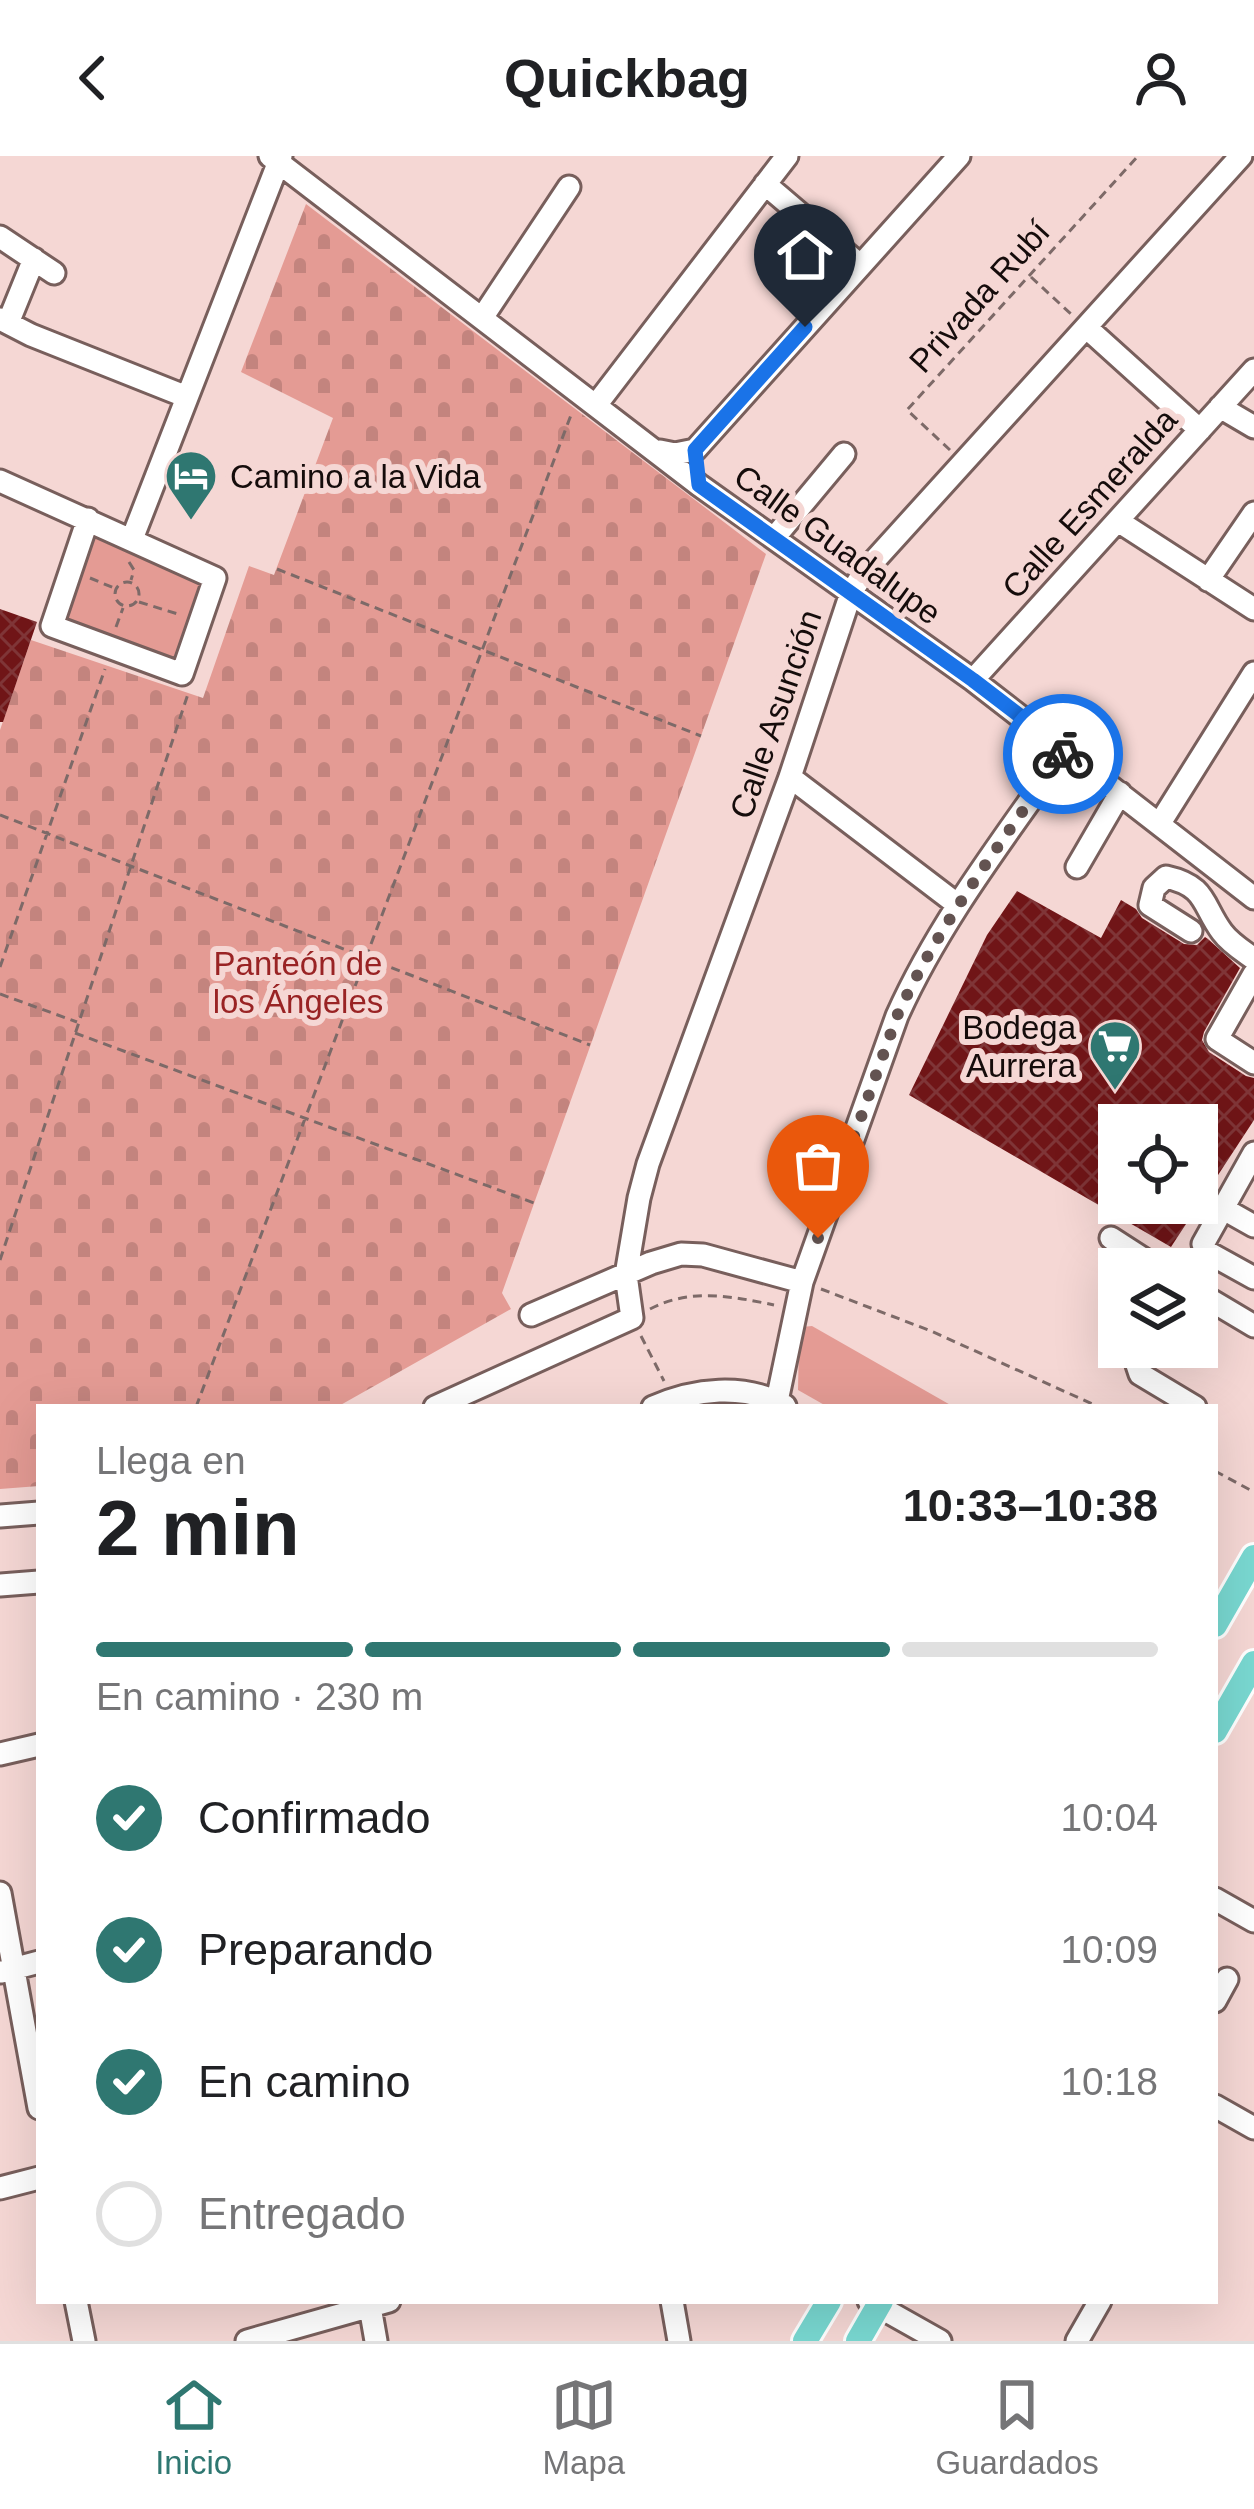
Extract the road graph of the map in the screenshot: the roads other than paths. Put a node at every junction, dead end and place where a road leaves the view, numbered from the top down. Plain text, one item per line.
1 (787, 156) edge
2 (959, 156) edge
3 (1241, 156) edge
4 (276, 158) edge
5 (765, 184) junction
6 (569, 187) dead end
7 (0, 237) edge
8 (34, 259) junction
9 (860, 266) junction
10 (55, 273) dead end
11 (482, 318) junction
12 (4, 321) edge
13 (1087, 328) junction
14 (1254, 370) edge
15 (187, 397) junction
16 (585, 406) junction
17 (1220, 407) junction
18 (1254, 427) edge
19 (1200, 430) junction
20 (695, 450) junction
21 (657, 451) junction
22 (844, 454) dead end
23 (0, 481) edge
24 (699, 485) junction
25 (1254, 513) edge
26 (88, 520) junction
27 (1118, 521) junction
28 (774, 538) junction
29 (132, 539) junction
30 (1208, 580) junction
31 (851, 593) junction
32 (1254, 610) edge
33 (1254, 673) edge
34 (973, 680) junction
35 (1066, 751) junction
36 (790, 776) junction
37 (1120, 793) junction
38 (1160, 823) junction
39 (1077, 867) dead end
40 (1254, 898) edge
41 (958, 904) junction
42 (1191, 931) dead end
43 (1254, 959) edge
44 (1254, 974) edge
45 (1254, 1063) edge
46 (1254, 1153) edge
47 (1222, 1208) junction
48 (1254, 1226) edge
49 (1111, 1238) dead end
50 (1127, 1248) edge
51 (626, 1275) junction
52 (1254, 1278) edge
53 (802, 1282) junction
54 (1218, 1305) edge
55 (530, 1315) dead end
56 (1254, 1326) edge
57 (1138, 1368) edge
58 (663, 1403) edge
59 (442, 1404) edge
60 (782, 1404) edge
61 (1191, 1404) edge
62 (36, 1513) edge
63 (0, 1516) edge
64 (1254, 1557) edge
65 (36, 1582) edge
66 (0, 1585) edge
67 (1218, 1620) edge
68 (1254, 1663) edge
69 (1218, 1726) edge
70 (36, 1746) edge
71 (0, 1754) edge
72 (0, 1893) edge
73 (1218, 1900) edge
74 (1254, 1922) edge
75 (36, 1963) edge
76 (6, 1971) edge
77 (1227, 1979) dead end
78 (1218, 1996) edge
79 (36, 2096) edge
80 (1218, 2107) edge
81 (1254, 2128) edge
82 (36, 2179) edge
83 (0, 2188) edge
84 (77, 2304) edge
85 (373, 2304) edge
86 (376, 2304) edge
87 (673, 2304) edge
88 (827, 2304) edge
89 (876, 2304) edge
90 (878, 2304) edge
91 (1098, 2304) edge
92 (84, 2341) edge
93 (247, 2341) edge
94 (376, 2341) edge
95 (679, 2341) edge
96 (806, 2341) edge
97 (858, 2341) edge
98 (940, 2341) edge
99 (1077, 2341) edge

1 - 5 street
2 - 9 street
3 - 13 street, Calle Asunción
4 - 11 street, Calle Guadalupe
4 - 15 street
5 - 9 street
5 - 16 street
6 - 11 street
7 - 8 street
8 - 10 street
8 - 12 street
9 - 20 street
11 - 16 street, Calle Guadalupe
12 - 15 street
13 - 19 street
13 - 31 street, Calle Asunción
14 - 17 street, Calle Esmeralda
15 - 29 street
16 - 21 street, Calle Guadalupe
17 - 18 street
17 - 19 street, Calle Esmeralda
19 - 27 street, Calle Esmeralda
20 - 21 street
20 - 24 street
21 - 24 street, Calle Guadalupe
22 - 28 street
23 - 26 street
24 - 28 street, Calle Guadalupe
25 - 30 street
26 - 29 street
26 - 29 street
27 - 30 street
27 - 34 street, Calle Esmeralda
28 - 31 street, Calle Guadalupe
30 - 32 street
31 - 34 street, Calle Guadalupe
31 - 36 street, Calle Asunción
33 - 38 street
34 - 35 street, Calle Guadalupe
35 - 37 street, Calle Guadalupe
35 - 41 street
36 - 41 street
36 - 51 street, Calle Asunción
37 - 38 street, Calle Guadalupe
37 - 39 street
38 - 40 street, Calle Guadalupe
41 - 53 street
42 - 43 street
44 - 45 street
46 - 47 street
47 - 48 street
47 - 52 street
49 - 50 street
51 - 53 street
51 - 55 street
51 - 59 street, Calle Asunción
53 - 60 street
54 - 56 street
57 - 61 street
58 - 60 street
62 - 63 street
64 - 67 main road
65 - 66 street
68 - 69 main road
70 - 71 street
72 - 76 street
73 - 74 street
75 - 76 street
76 - 79 street
77 - 78 street
80 - 81 street
82 - 83 street
84 - 92 street
85 - 93 street
86 - 94 street
87 - 95 street
88 - 96 main road
89 - 97 main road
90 - 98 street
91 - 99 street

